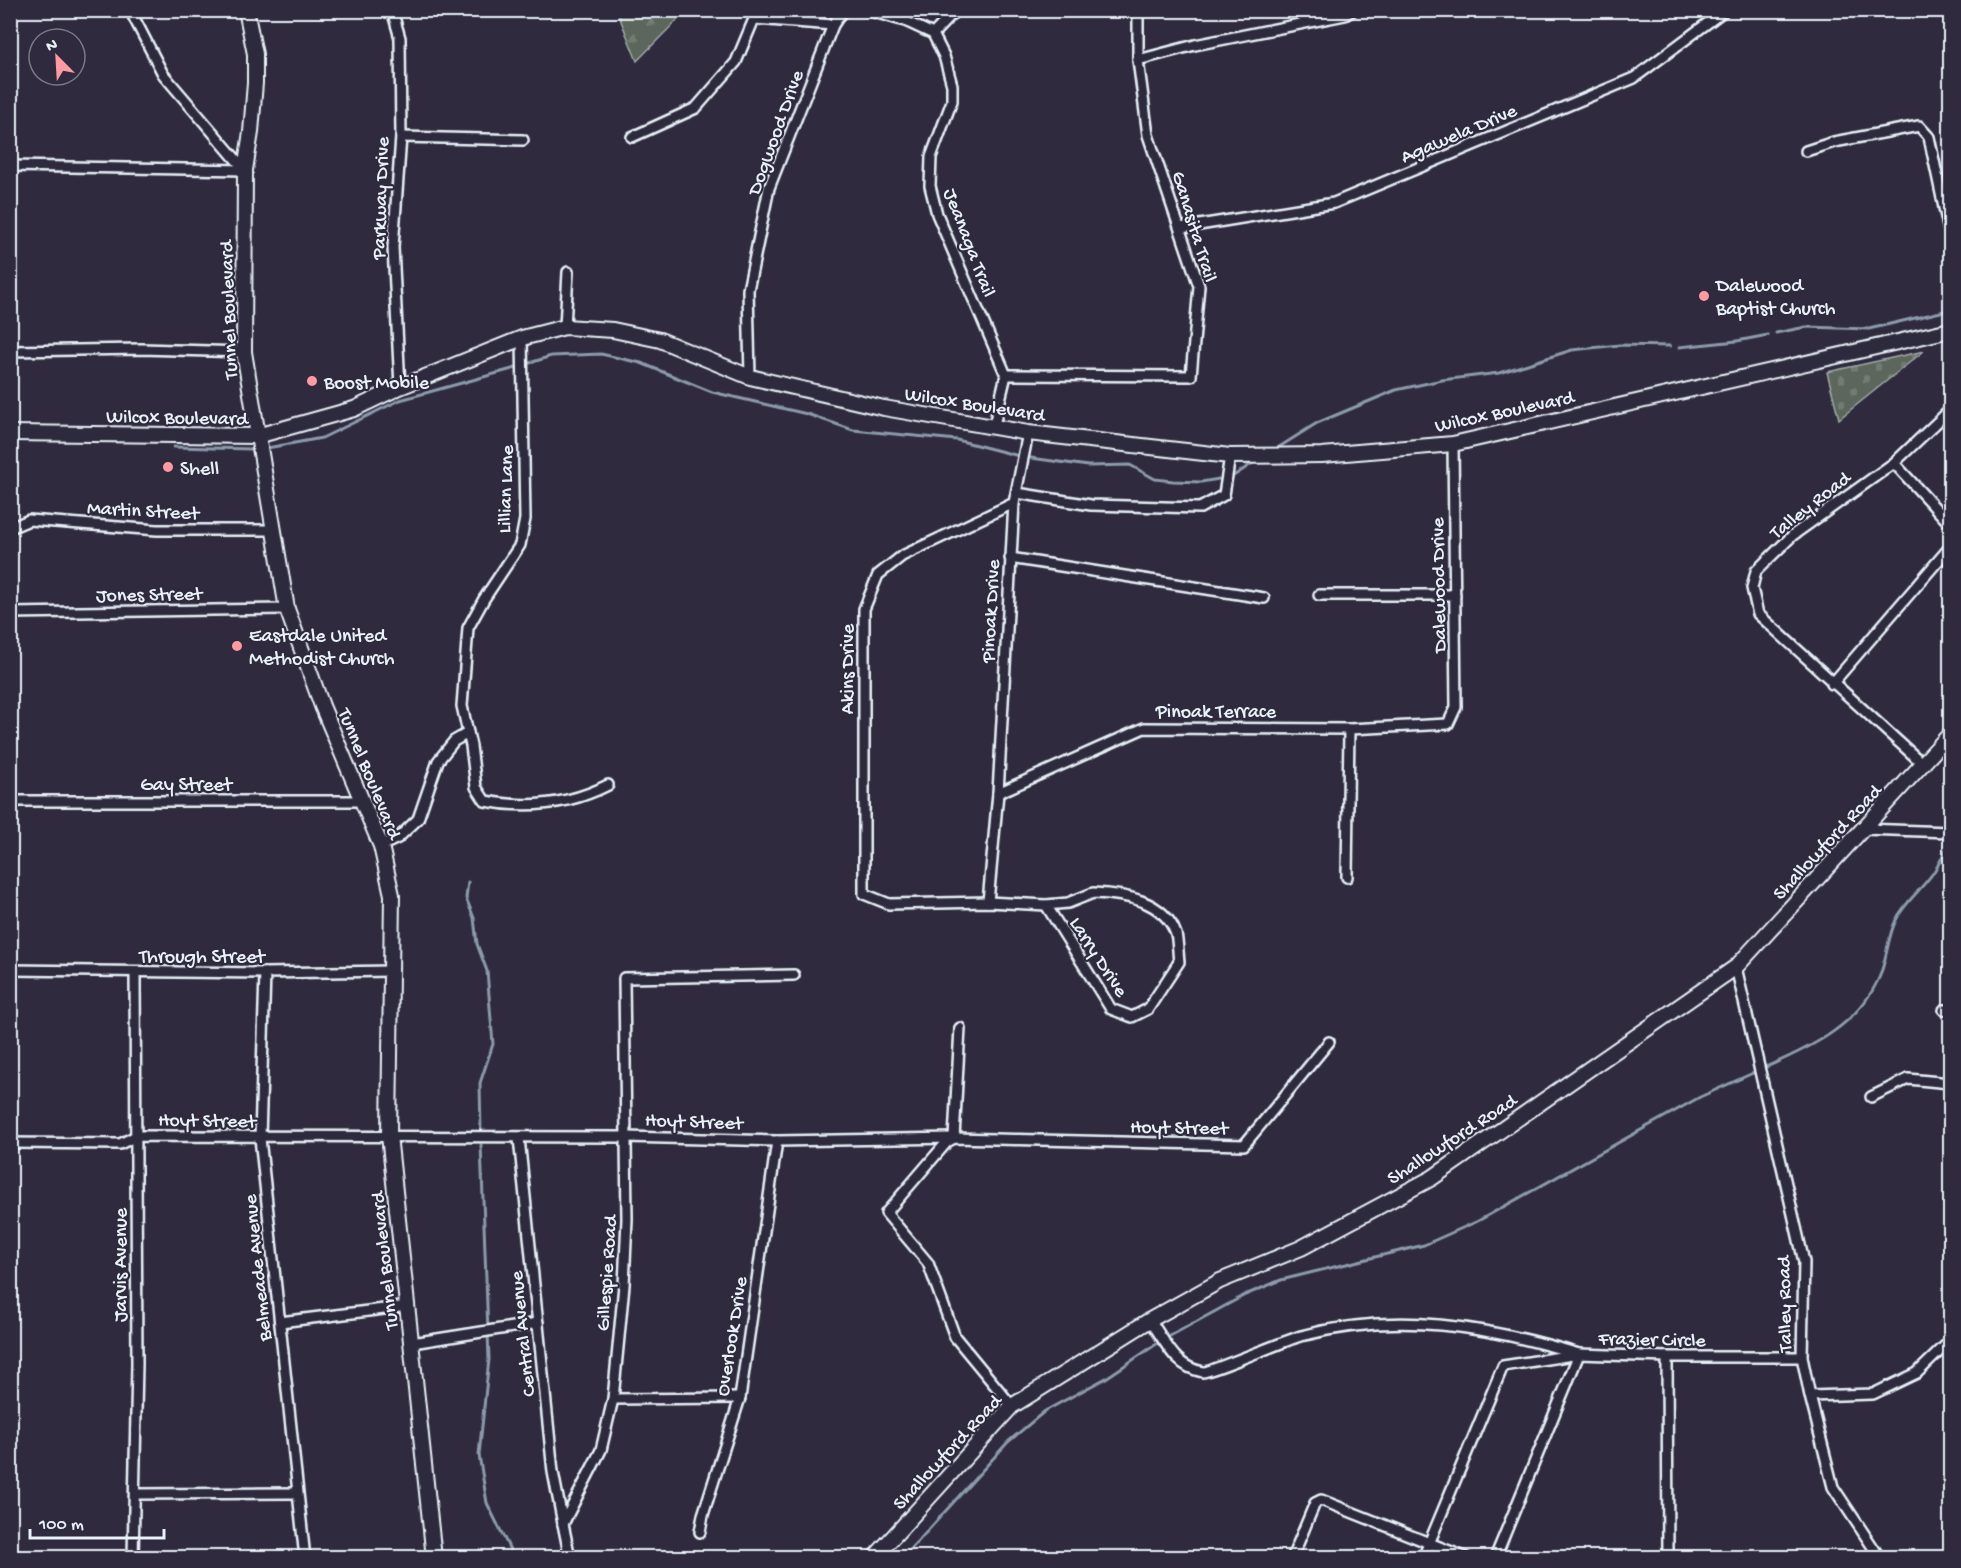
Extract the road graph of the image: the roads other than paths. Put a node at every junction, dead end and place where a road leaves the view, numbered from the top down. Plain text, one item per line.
1 (130, 10) edge
2 (246, 10) edge
3 (392, 10) edge
4 (843, 10) edge
5 (867, 10) edge
6 (956, 10) edge
7 (1138, 10) edge
8 (1353, 10) edge
9 (1725, 10) edge
10 (833, 25) junction
11 (933, 34) junction
12 (1138, 60) junction
13 (400, 137) junction
14 (632, 137) dead end
15 (523, 140) dead end
16 (1806, 151) dead end
17 (10, 166) edge
18 (245, 170) junction
19 (1181, 228) junction
20 (1950, 236) edge
21 (568, 272) dead end
22 (566, 327) junction
23 (1950, 330) edge
24 (522, 338) junction
25 (10, 351) edge
26 (244, 352) junction
27 (1006, 375) junction
28 (750, 377) junction
29 (400, 387) junction
30 (1950, 410) edge
31 (994, 425) junction
32 (10, 433) edge
33 (1028, 433) junction
34 (257, 436) junction
35 (1453, 444) junction
36 (1230, 456) junction
37 (1894, 463) junction
38 (1017, 493) junction
39 (1014, 503) junction
40 (1950, 524) edge
41 (10, 528) edge
42 (275, 531) junction
43 (1950, 547) edge
44 (1010, 558) junction
45 (1455, 595) junction
46 (1319, 596) dead end
47 (1264, 598) dead end
48 (287, 609) junction
49 (10, 613) edge
50 (1832, 684) junction
51 (1448, 724) joint
52 (1349, 729) junction
53 (468, 733) junction
54 (1950, 734) edge
55 (1923, 764) junction
56 (608, 785) dead end
57 (998, 793) junction
58 (10, 801) edge
59 (361, 801) junction
60 (1863, 829) junction
61 (1950, 832) edge
62 (381, 846) junction
63 (1347, 877) dead end
64 (988, 902) junction
65 (889, 904) joint
66 (1046, 905) junction
67 (1736, 967) junction
68 (10, 970) edge
69 (392, 971) junction
70 (135, 973) junction
71 (265, 974) junction
72 (794, 975) dead end
73 (960, 1028) dead end
74 (1329, 1042) dead end
75 (1950, 1083) edge
76 (1871, 1097) dead end
77 (389, 1135) junction
78 (136, 1136) junction
79 (625, 1137) junction
80 (260, 1138) junction
81 (519, 1138) junction
82 (954, 1138) junction
83 (777, 1141) junction
84 (10, 1143) edge
85 (408, 1306) junction
86 (1150, 1320) junction
87 (280, 1322) junction
88 (538, 1323) junction
89 (1950, 1341) edge
90 (412, 1343) junction
91 (1579, 1354) junction
92 (1667, 1357) junction
93 (1802, 1357) junction
94 (1810, 1396) junction
95 (740, 1398) junction
96 (613, 1399) junction
97 (1012, 1406) junction
98 (296, 1493) junction
99 (135, 1494) junction
100 (563, 1524) junction
101 (700, 1532) dead end
102 (1430, 1541) junction
103 (133, 1557) edge
104 (305, 1557) edge
105 (434, 1557) edge
106 (570, 1557) edge
107 (874, 1557) edge
108 (1292, 1557) edge
109 (1423, 1557) edge
110 (1467, 1557) edge
111 (1495, 1557) edge
112 (1668, 1557) edge
113 (1881, 1557) edge

1 - 18 street
2 - 18 main road, Tunnel Boulevard
3 - 13 street, Parkway Drive
4 - 10 street, Dogwood Drive
5 - 11 street
6 - 11 street
7 - 12 street, Ganasita Trail
8 - 12 street
9 - 19 street, Agawela Drive
10 - 14 street
10 - 28 street, Dogwood Drive
11 - 27 street, Jeanaga Trail
12 - 19 street, Ganasita Trail
13 - 15 street
13 - 29 street, Parkway Drive
16 - 20 street
17 - 18 street
18 - 26 main road, Tunnel Boulevard
19 - 27 street, Ganasita Trail
21 - 22 street
22 - 24 main road, Wilcox Boulevard
22 - 28 main road, Wilcox Boulevard
23 - 35 main road, Wilcox Boulevard
24 - 29 main road, Wilcox Boulevard
24 - 53 street, Lillian Lane
25 - 26 street
26 - 34 main road, Tunnel Boulevard
27 - 31 street
28 - 31 main road, Wilcox Boulevard
29 - 34 main road, Wilcox Boulevard
30 - 37 street, Talley Road
31 - 33 main road, Wilcox Boulevard
32 - 34 main road, Wilcox Boulevard
33 - 36 main road, Wilcox Boulevard
33 - 38 street, Pinoak Drive
34 - 42 main road, Tunnel Boulevard
35 - 36 main road, Wilcox Boulevard
35 - 45 street, Dalewood Drive
36 - 38 street
37 - 40 street
37 - 50 street, Talley Road
38 - 39 street, Pinoak Drive
39 - 44 street, Pinoak Drive
39 - 65 street, Akins Drive
41 - 42 street, Martin Street
42 - 48 main road, Tunnel Boulevard
43 - 50 street
44 - 47 street
44 - 57 street, Pinoak Drive
45 - 46 street
45 - 51 street, Dalewood Drive
48 - 49 street, Jones Street
48 - 59 main road, Tunnel Boulevard
50 - 55 street, Talley Road
51 - 52 street, Pinoak Terrace
52 - 57 street, Pinoak Terrace
52 - 63 street
53 - 56 street, Lillian Lane
53 - 62 street
54 - 55 main road, Shallowford Road
55 - 60 main road, Shallowford Road
57 - 64 street, Pinoak Drive
58 - 59 street, Gay Street
59 - 62 main road, Tunnel Boulevard
60 - 61 street
60 - 67 main road, Shallowford Road
62 - 69 main road, Tunnel Boulevard
64 - 65 street, Larry Drive
64 - 66 street, Larry Drive
66 - 66 street, Larry Drive
67 - 86 main road, Shallowford Road
67 - 93 street, Talley Road
68 - 70 street, Through Street
69 - 71 street, Through Street
69 - 77 main road, Tunnel Boulevard
70 - 71 street, Through Street
70 - 78 street, Jarvis Avenue
71 - 80 street, Belmeade Avenue
72 - 79 street, Gillespie Road
73 - 82 street
74 - 82 street, Hoyt Street
75 - 76 street
77 - 80 street, Hoyt Street
77 - 81 street, Hoyt Street
77 - 85 main road, Tunnel Boulevard
78 - 80 street, Hoyt Street
78 - 84 street, Hoyt Street
78 - 99 street, Jarvis Avenue
79 - 81 street, Hoyt Street
79 - 83 street, Hoyt Street
79 - 96 street, Gillespie Road
80 - 87 street, Belmeade Avenue
81 - 88 street, Central Avenue
82 - 83 street, Hoyt Street
82 - 97 street
83 - 95 street, Overlook Drive
85 - 87 street
85 - 90 main road, Tunnel Boulevard
86 - 91 street
86 - 97 main road, Shallowford Road
87 - 98 street, Belmeade Avenue
88 - 90 street
88 - 100 street, Central Avenue
89 - 94 street
90 - 105 main road, Tunnel Boulevard
91 - 92 street, Frazier Circle
91 - 102 street, Frazier Circle
91 - 111 street
92 - 93 street, Frazier Circle
92 - 112 street
93 - 94 street, Talley Road
94 - 113 street, Talley Road
95 - 96 street
95 - 101 street, Overlook Drive
96 - 100 street, Gillespie Road
97 - 107 main road, Shallowford Road
98 - 99 street
98 - 104 street, Belmeade Avenue
99 - 103 street, Jarvis Avenue
100 - 106 street
102 - 108 street
102 - 109 street
102 - 110 street

